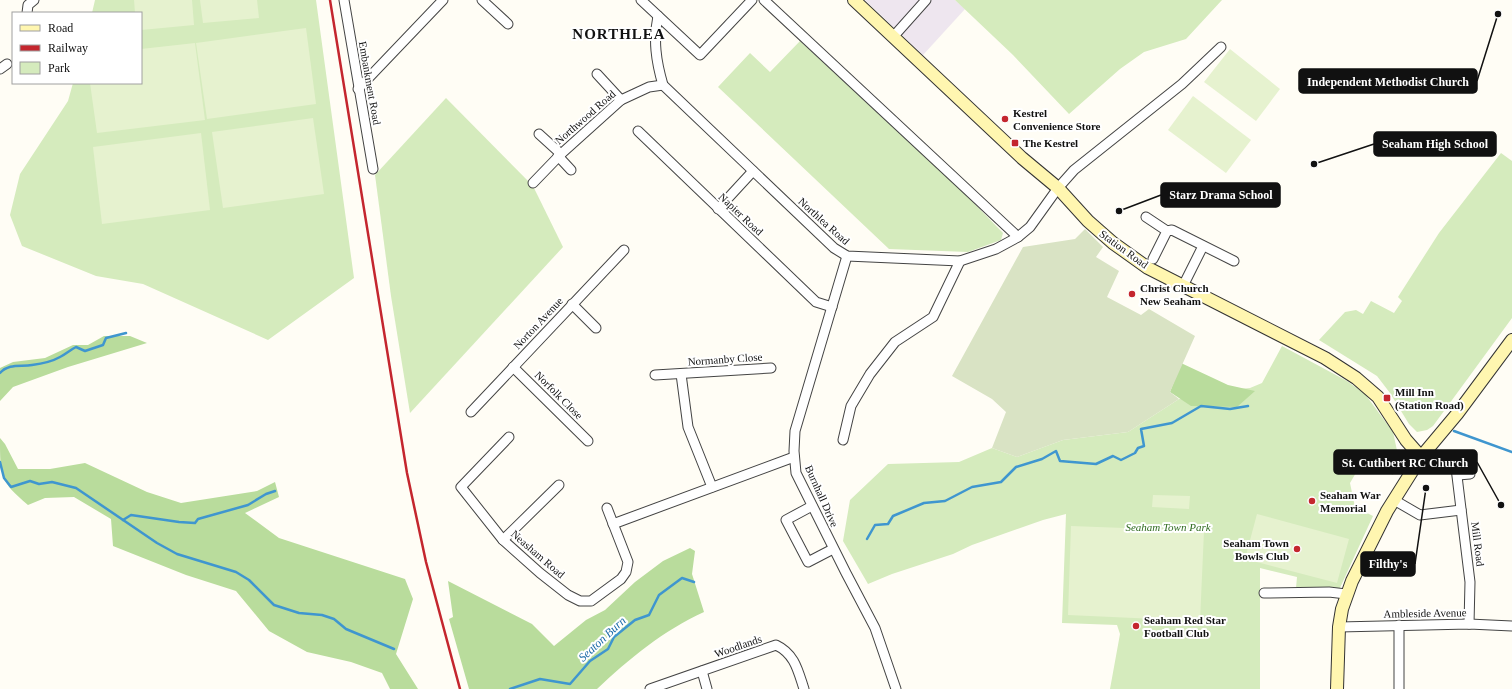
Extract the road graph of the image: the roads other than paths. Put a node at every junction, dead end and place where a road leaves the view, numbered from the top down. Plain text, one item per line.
1 (344, 0) edge
2 (443, 0) edge
3 (482, 0) edge
4 (641, 0) edge
5 (752, 0) edge
6 (764, 0) edge
7 (854, 0) edge
8 (926, 0) edge
9 (658, 16) junction
10 (508, 24) dead end
11 (893, 37) junction
12 (1221, 48) dead end
13 (597, 74) dead end
14 (663, 85) junction
15 (358, 89) junction
16 (621, 100) junction
17 (638, 131) dead end
18 (539, 134) dead end
19 (560, 155) junction
20 (373, 169) dead end
21 (572, 170) dead end
22 (753, 171) junction
23 (533, 183) dead end
24 (1058, 188) junction
25 (718, 209) junction
26 (1146, 217) dead end
27 (1167, 231) junction
28 (1018, 237) junction
29 (1203, 246) junction
30 (624, 250) dead end
31 (847, 256) junction
32 (1153, 259) dead end
33 (960, 261) junction
34 (1234, 261) dead end
35 (1183, 286) junction
36 (572, 304) junction
37 (832, 307) junction
38 (596, 328) dead end
39 (1512, 340) edge
40 (513, 367) junction
41 (771, 368) dead end
42 (681, 374) junction
43 (655, 376) dead end
44 (471, 412) dead end
45 (1401, 432) junction
46 (509, 437) dead end
47 (843, 440) dead end
48 (588, 441) dead end
49 (1430, 447) junction
50 (794, 457) junction
51 (1421, 457) junction
52 (1470, 474) dead end
53 (559, 485) dead end
54 (712, 487) junction
55 (1394, 500) junction
56 (812, 506) junction
57 (607, 508) dead end
58 (1461, 510) junction
59 (613, 524) junction
60 (503, 540) junction
61 (833, 549) junction
62 (1264, 593) dead end
63 (1346, 594) junction
64 (1469, 624) junction
65 (1399, 625) junction
66 (1512, 626) edge
67 (1339, 627) junction
68 (702, 671) junction
69 (650, 689) edge
70 (707, 689) edge
71 (804, 689) edge
72 (896, 689) edge
73 (1337, 689) edge
74 (1399, 689) edge

1 - 15 street, Embankment Road
2 - 15 street
3 - 10 street
4 - 9 street
5 - 9 street
6 - 28 street
7 - 11 main road, Station Road
8 - 11 street
9 - 14 street
11 - 24 main road, Station Road
12 - 24 street, Northlea Road
13 - 16 street
14 - 16 street, Northwood Road
14 - 22 street, Northlea Road
15 - 20 street, Embankment Road
16 - 19 street, Northwood Road
17 - 25 street, Napier Road
18 - 19 street
19 - 21 street
19 - 23 street, Northwood Road
22 - 25 street
22 - 31 street, Northlea Road
24 - 28 street, Northlea Road
24 - 35 main road, Station Road
25 - 37 street, Napier Road
26 - 27 street
27 - 29 street
27 - 32 street
28 - 33 street, Northlea Road
29 - 34 street
29 - 35 street
30 - 36 street, Norton Avenue
31 - 33 street, Northlea Road
31 - 37 street, Burnhall Drive
33 - 47 street
35 - 45 main road, Station Road
36 - 38 street
36 - 40 street, Norton Avenue
37 - 50 street, Burnhall Drive
39 - 49 main road
40 - 44 street, Norton Avenue
40 - 48 street, Norfolk Close
41 - 42 street, Normanby Close
42 - 43 street, Normanby Close
42 - 54 street, Normanby Close
45 - 49 main road
45 - 51 main road, Station Road
46 - 60 street, Neasham Road
49 - 51 main road
50 - 54 street
50 - 56 street, Burnhall Drive
51 - 55 main road
52 - 58 street, Mill Road
53 - 60 street
54 - 59 street
55 - 58 street
55 - 63 main road
56 - 61 street, Burnhall Drive
56 - 61 street
57 - 59 street, Neasham Road
58 - 64 street, Mill Road
59 - 60 street, Neasham Road
61 - 72 street, Burnhall Drive
62 - 63 street
63 - 67 main road
64 - 65 street, Ambleside Avenue
64 - 66 street, Ambleside Avenue
65 - 67 street, Ambleside Avenue
65 - 74 street
67 - 73 main road
68 - 69 street, Woodlands
68 - 70 street
68 - 71 street, Woodlands

